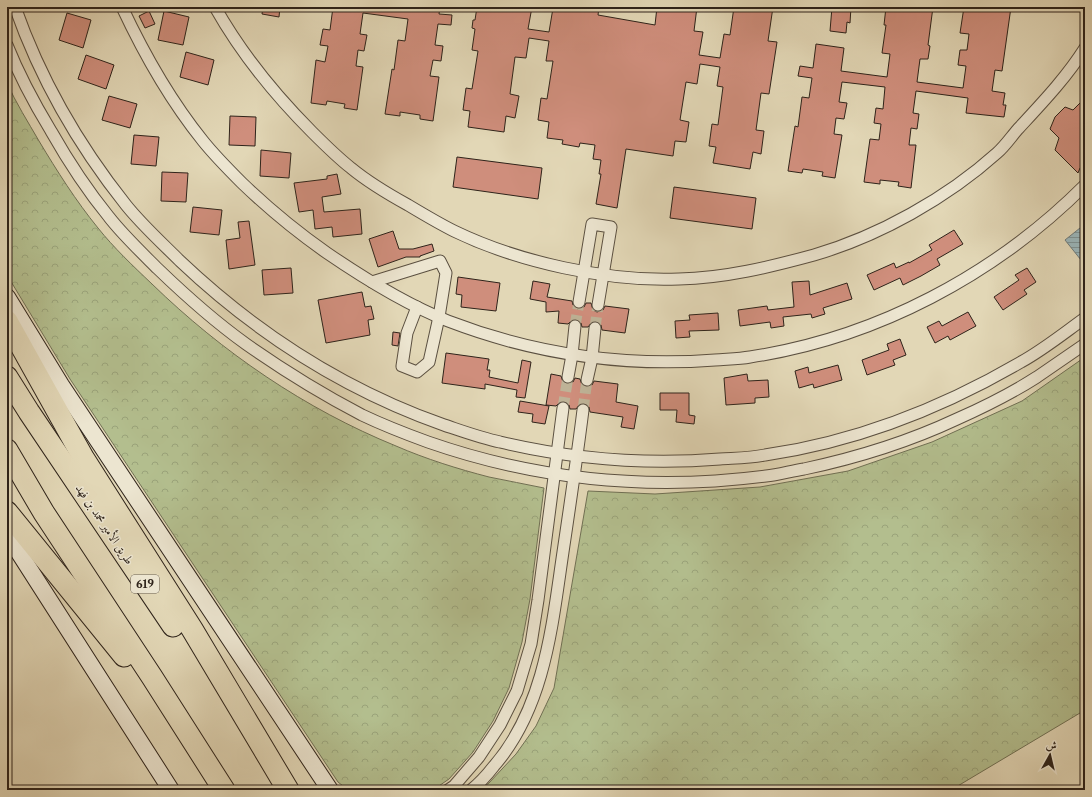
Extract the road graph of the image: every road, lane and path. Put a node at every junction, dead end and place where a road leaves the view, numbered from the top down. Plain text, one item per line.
1 (15, 7) edge
2 (122, 7) edge
3 (215, 7) edge
4 (7, 45) edge
5 (1085, 48) edge
6 (1085, 185) edge
7 (585, 271) junction
8 (604, 274) junction
9 (372, 282) junction
10 (7, 297) edge
11 (579, 302) tunnel mouth
12 (598, 305) tunnel mouth
13 (417, 308) junction
14 (440, 317) junction
15 (1085, 318) edge
16 (7, 321) edge
17 (576, 326) tunnel mouth
18 (595, 328) tunnel mouth
19 (1085, 344) edge
20 (572, 355) junction
21 (592, 358) junction
22 (7, 377) edge
23 (568, 377) tunnel mouth
24 (587, 380) tunnel mouth
25 (563, 408) tunnel mouth
26 (583, 410) tunnel mouth
27 (7, 450) edge
28 (558, 454) junction
29 (577, 456) junction
30 (555, 474) junction
31 (574, 477) junction
32 (7, 512) edge
33 (7, 534) edge
34 (530, 644) junction
35 (548, 648) junction
36 (191, 738) junction
37 (329, 787) edge
38 (171, 790) edge
39 (224, 790) edge
40 (286, 790) edge
41 (448, 790) edge
42 (471, 790) edge

1 - 28 street
2 - 9 street
3 - 7 street
4 - 30 street
5 - 8 street
6 - 21 street
7 - 8 street
7 - 8 street
7 - 11 street
8 - 12 street
9 - 13 street
9 - 14 street
10 - 37 main road
13 - 14 street
13 - 14 street
14 - 20 street
15 - 29 street
16 - 40 highway
17 - 20 street
18 - 21 street
19 - 31 street
20 - 21 street
20 - 23 street
21 - 24 street
22 - 40 highway, طريق الأمير محمد بن فهد / 619
25 - 28 street
26 - 29 street
27 - 36 highway
28 - 29 street
28 - 30 street
29 - 31 street
30 - 31 street
30 - 34 street
31 - 35 street
32 - 36 highway
33 - 38 main road
34 - 35 street
34 - 41 street
35 - 42 street
36 - 39 highway

